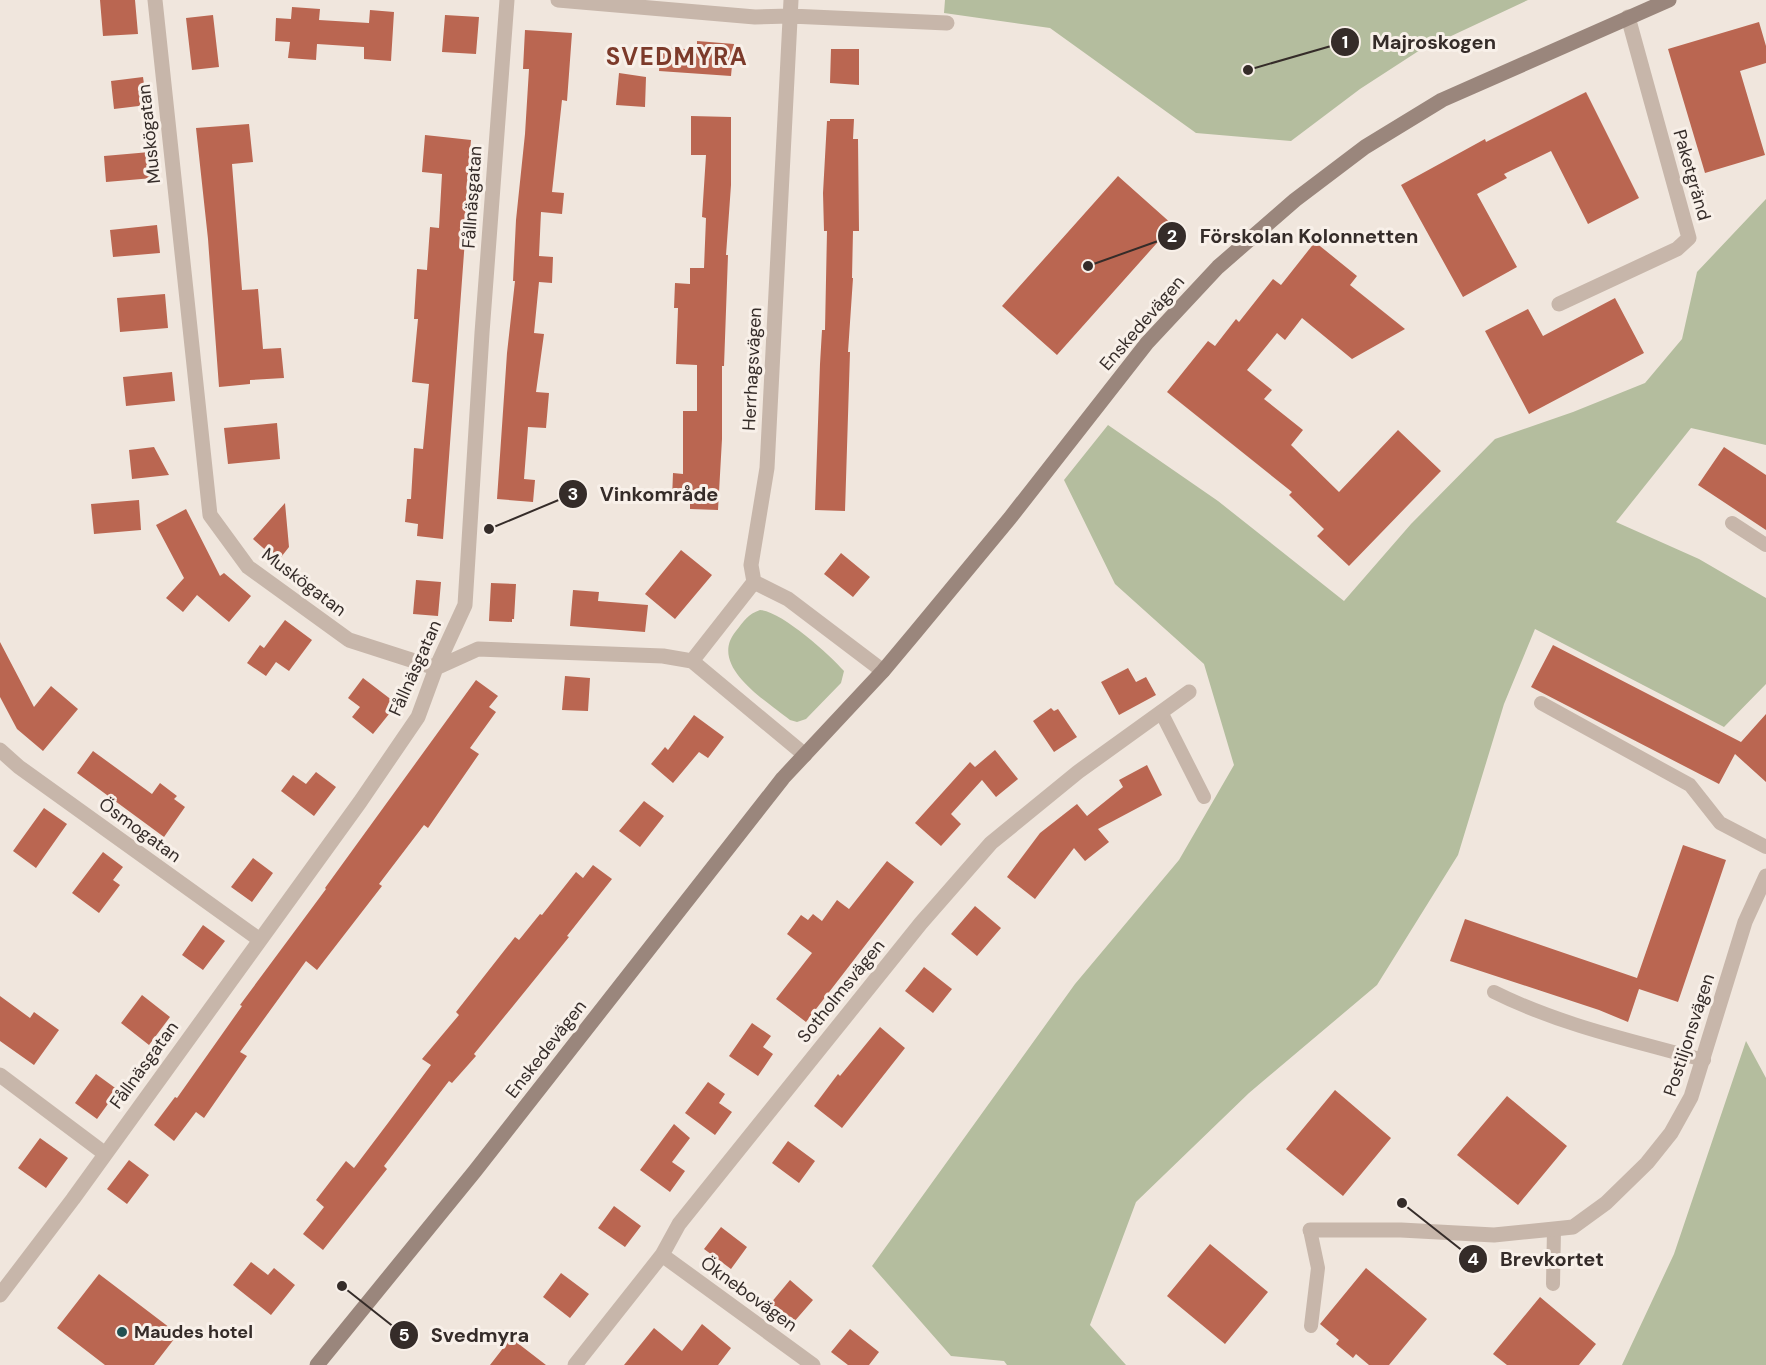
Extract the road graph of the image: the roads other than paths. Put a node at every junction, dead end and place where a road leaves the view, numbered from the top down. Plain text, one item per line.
1 (154, 0) edge
2 (507, 0) edge
3 (558, 0) edge
4 (791, 0) edge
5 (1669, 0) edge
6 (790, 16) junction
7 (1628, 17) junction
8 (947, 22) dead end
9 (1560, 304) dead end
10 (1732, 523) dead end
11 (1766, 545) edge
12 (754, 582) junction
13 (692, 661) junction
14 (436, 668) junction
15 (883, 671) junction
16 (1189, 692) dead end
17 (1541, 703) dead end
18 (1161, 712) junction
19 (0, 750) edge
20 (805, 755) junction
21 (1204, 797) dead end
22 (1766, 847) edge
23 (1766, 876) edge
24 (260, 940) junction
25 (1494, 992) dead end
26 (1704, 1060) junction
27 (0, 1075) edge
28 (104, 1153) junction
29 (1554, 1229) junction
30 (1310, 1230) joint
31 (662, 1255) junction
32 (1553, 1284) dead end
33 (0, 1295) edge
34 (1311, 1326) dead end
35 (317, 1365) edge
36 (575, 1365) edge
37 (813, 1365) edge

1 - 14 street, Muskögatan
2 - 14 street, Fållnäsgatan
3 - 6 street
4 - 6 street, Herrhagsvägen
5 - 7 street, Enskedevägen
6 - 8 street
6 - 12 street, Herrhagsvägen
7 - 9 street, Paketgränd
7 - 15 street, Enskedevägen
10 - 11 lane
12 - 13 street
12 - 15 street
13 - 14 street
13 - 20 street
14 - 24 street, Fållnäsgatan
15 - 20 street, Enskedevägen
16 - 18 street, Sotholmsvägen
17 - 22 lane
18 - 21 lane
18 - 31 street, Sotholmsvägen
19 - 24 street, Ösmogatan
20 - 35 street, Enskedevägen
23 - 26 street, Postiljonsvägen
24 - 28 street, Fållnäsgatan
25 - 26 lane
26 - 29 street, Postiljonsvägen
27 - 28 street
28 - 33 street, Fållnäsgatan
29 - 30 street, Postiljonsvägen
29 - 32 lane
30 - 34 lane
31 - 36 street, Sotholmsvägen
31 - 37 street, Öknebovägen

